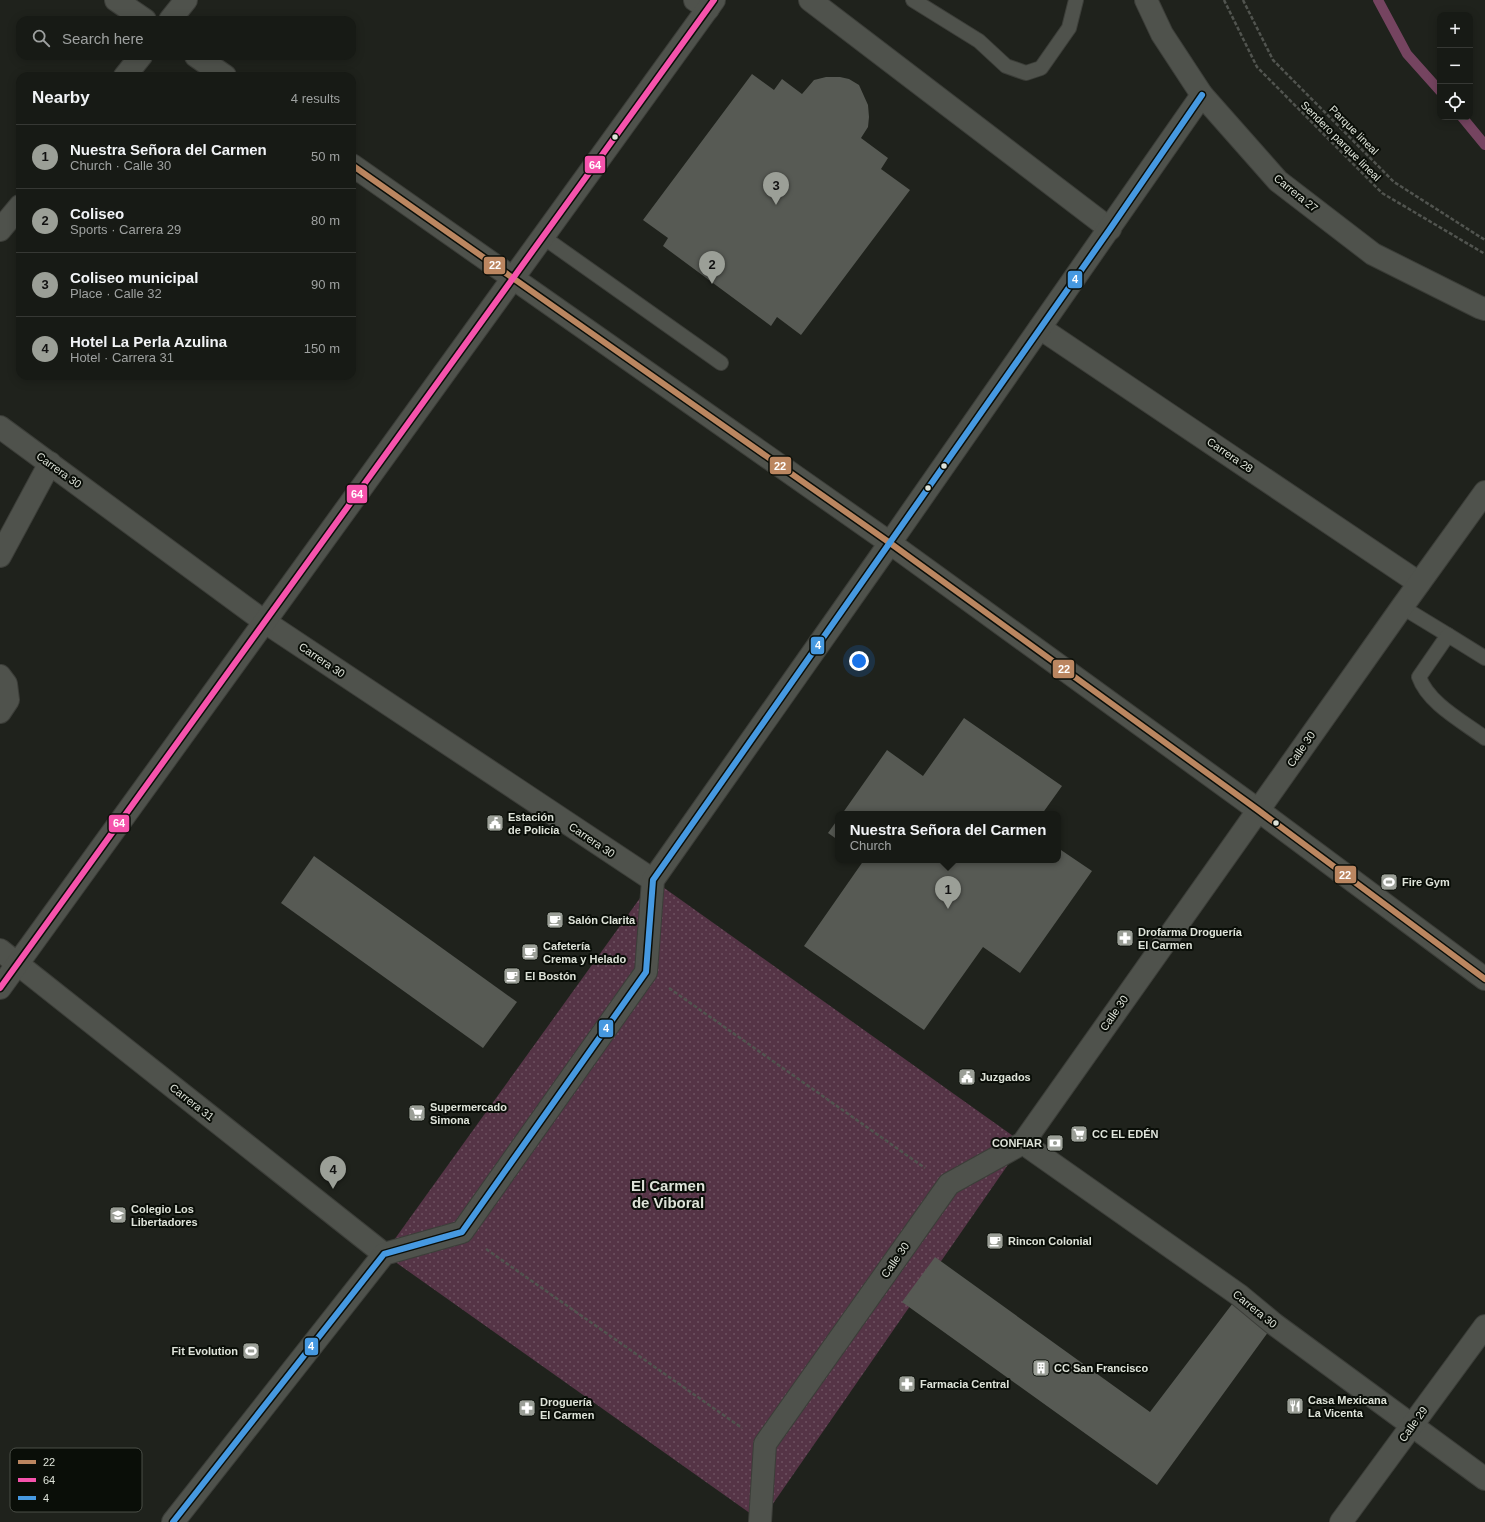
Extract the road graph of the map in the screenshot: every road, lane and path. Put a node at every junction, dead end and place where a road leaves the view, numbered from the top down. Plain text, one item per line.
1 (116, 0) edge
2 (186, 0) edge
3 (810, 0) edge
4 (913, 0) edge
5 (1076, 0) edge
6 (1146, 0) edge
7 (1224, 0) edge
8 (1243, 0) edge
9 (706, 3) edge
10 (139, 16) edge
11 (173, 16) edge
12 (138, 60) edge
13 (202, 60) edge
14 (128, 72) edge
15 (219, 72) edge
16 (1202, 95) junction
17 (356, 169) edge
18 (16, 211) edge
19 (1110, 229) junction
20 (0, 230) edge
21 (543, 237) junction
22 (1485, 240) edge
23 (1485, 254) edge
24 (513, 279) junction
25 (1485, 309) edge
26 (1040, 328) junction
27 (721, 363) dead end
28 (0, 427) edge
29 (50, 463) junction
30 (1485, 492) edge
31 (890, 543) junction
32 (0, 556) edge
33 (1419, 583) junction
34 (1402, 607) junction
35 (265, 622) junction
36 (1448, 635) junction
37 (1485, 658) edge
38 (0, 676) edge
39 (0, 712) edge
40 (1485, 738) edge
41 (1258, 810) junction
42 (653, 880) junction
43 (0, 950) edge
44 (18, 964) junction
45 (646, 972) junction
46 (1485, 979) edge
47 (0, 988) edge
48 (1023, 1143) junction
49 (949, 1184) junction
50 (462, 1232) junction
51 (384, 1254) junction
52 (1485, 1326) edge
53 (1412, 1425) junction
54 (765, 1444) junction
55 (1485, 1479) edge
56 (174, 1522) edge
57 (761, 1522) edge
58 (1341, 1522) edge

1 - 10 street
2 - 11 street
3 - 19 street
4 - 5 lane
6 - 16 street, Carrera 27
7 - 23 path, Sendero parque lineal
8 - 22 path, Parque lineal
9 - 21 street
12 - 14 street
13 - 15 street
16 - 19 street
16 - 25 street, Carrera 27
17 - 24 street
18 - 20 street
19 - 26 street
21 - 24 street
21 - 27 lane
24 - 31 street
24 - 35 street
26 - 31 street
26 - 33 street, Carrera 28
28 - 29 street, Carrera 30
29 - 32 street
29 - 35 street, Carrera 30
30 - 33 street, Calle 30
31 - 41 street
31 - 42 street
33 - 34 street, Calle 30
34 - 36 lane
34 - 41 street, Calle 30
35 - 42 street, Carrera 30
35 - 44 street
36 - 37 lane
36 - 40 lane
38 - 39 street
41 - 46 street
41 - 48 street, Calle 30
42 - 45 street
43 - 44 street, Carrera 31
44 - 47 street
44 - 51 street, Carrera 31
45 - 49 path
45 - 50 street
48 - 49 street, Calle 30
48 - 53 street, Carrera 30
49 - 54 street, Calle 30
50 - 51 street
50 - 54 path
51 - 56 street
52 - 53 street, Calle 29
53 - 55 street, Carrera 30
53 - 58 street, Calle 29
54 - 57 street

